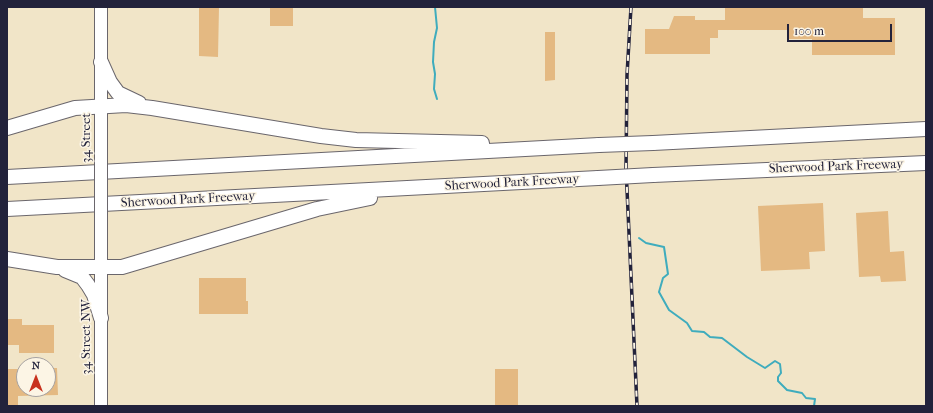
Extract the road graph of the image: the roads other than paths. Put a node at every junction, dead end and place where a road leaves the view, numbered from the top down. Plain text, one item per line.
1 (101, 7) edge
2 (101, 62) junction
3 (101, 105) junction
4 (152, 108) junction
5 (7, 128) edge
6 (922, 129) edge
7 (572, 146) junction
8 (926, 163) edge
9 (7, 177) edge
10 (434, 188) junction
11 (7, 209) edge
12 (7, 259) edge
13 (57, 267) junction
14 (101, 268) junction
15 (101, 318) junction
16 (101, 406) edge

1 - 2 main road, 34 Street
2 - 3 main road, 34 Street
2 - 4 highway
3 - 4 highway
3 - 5 highway
3 - 14 main road, 34 Street, bridge
4 - 7 highway
6 - 7 highway, bridge
7 - 9 highway
8 - 10 highway, Sherwood Park Freeway, bridge
10 - 11 highway, Sherwood Park Freeway
10 - 14 highway
12 - 13 highway
13 - 14 highway
13 - 15 highway
14 - 15 main road, 34 Street NW
15 - 16 main road, 34 Street NW

